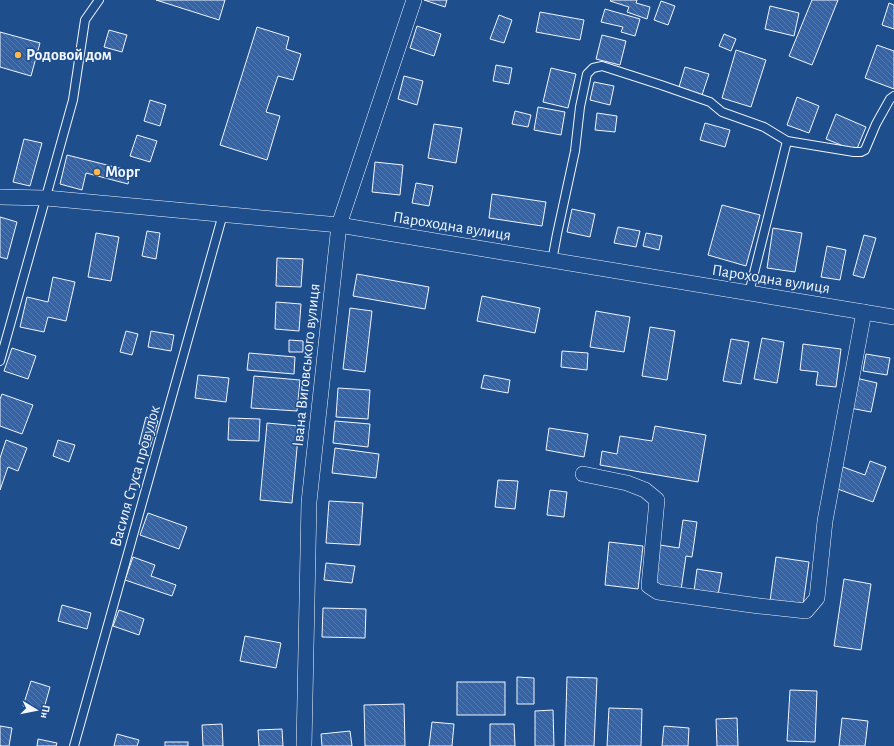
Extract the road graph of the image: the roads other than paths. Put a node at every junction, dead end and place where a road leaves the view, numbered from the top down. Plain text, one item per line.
1 (99, 0) edge
2 (414, 0) edge
3 (894, 96) edge
4 (787, 142) junction
5 (0, 197) edge
6 (46, 198) junction
7 (223, 214) junction
8 (339, 226) junction
9 (552, 261) junction
10 (749, 293) junction
11 (864, 312) junction
12 (894, 317) edge
13 (0, 361) edge
14 (583, 474) dead end
15 (74, 746) edge
16 (304, 746) edge

1 - 6 lane
2 - 8 street, Івана Виговського вулиця
3 - 4 lane
4 - 9 lane
4 - 10 lane
5 - 6 street, Пароходна вулиця
6 - 7 street, Пароходна вулиця
6 - 13 lane
7 - 8 street, Пароходна вулиця
7 - 15 lane, Василя Стуса провулок
8 - 9 street, Пароходна вулиця
8 - 16 street, Івана Виговського вулиця
9 - 10 street, Пароходна вулиця
10 - 11 street, Пароходна вулиця
11 - 12 street, Пароходна вулиця
11 - 14 street

